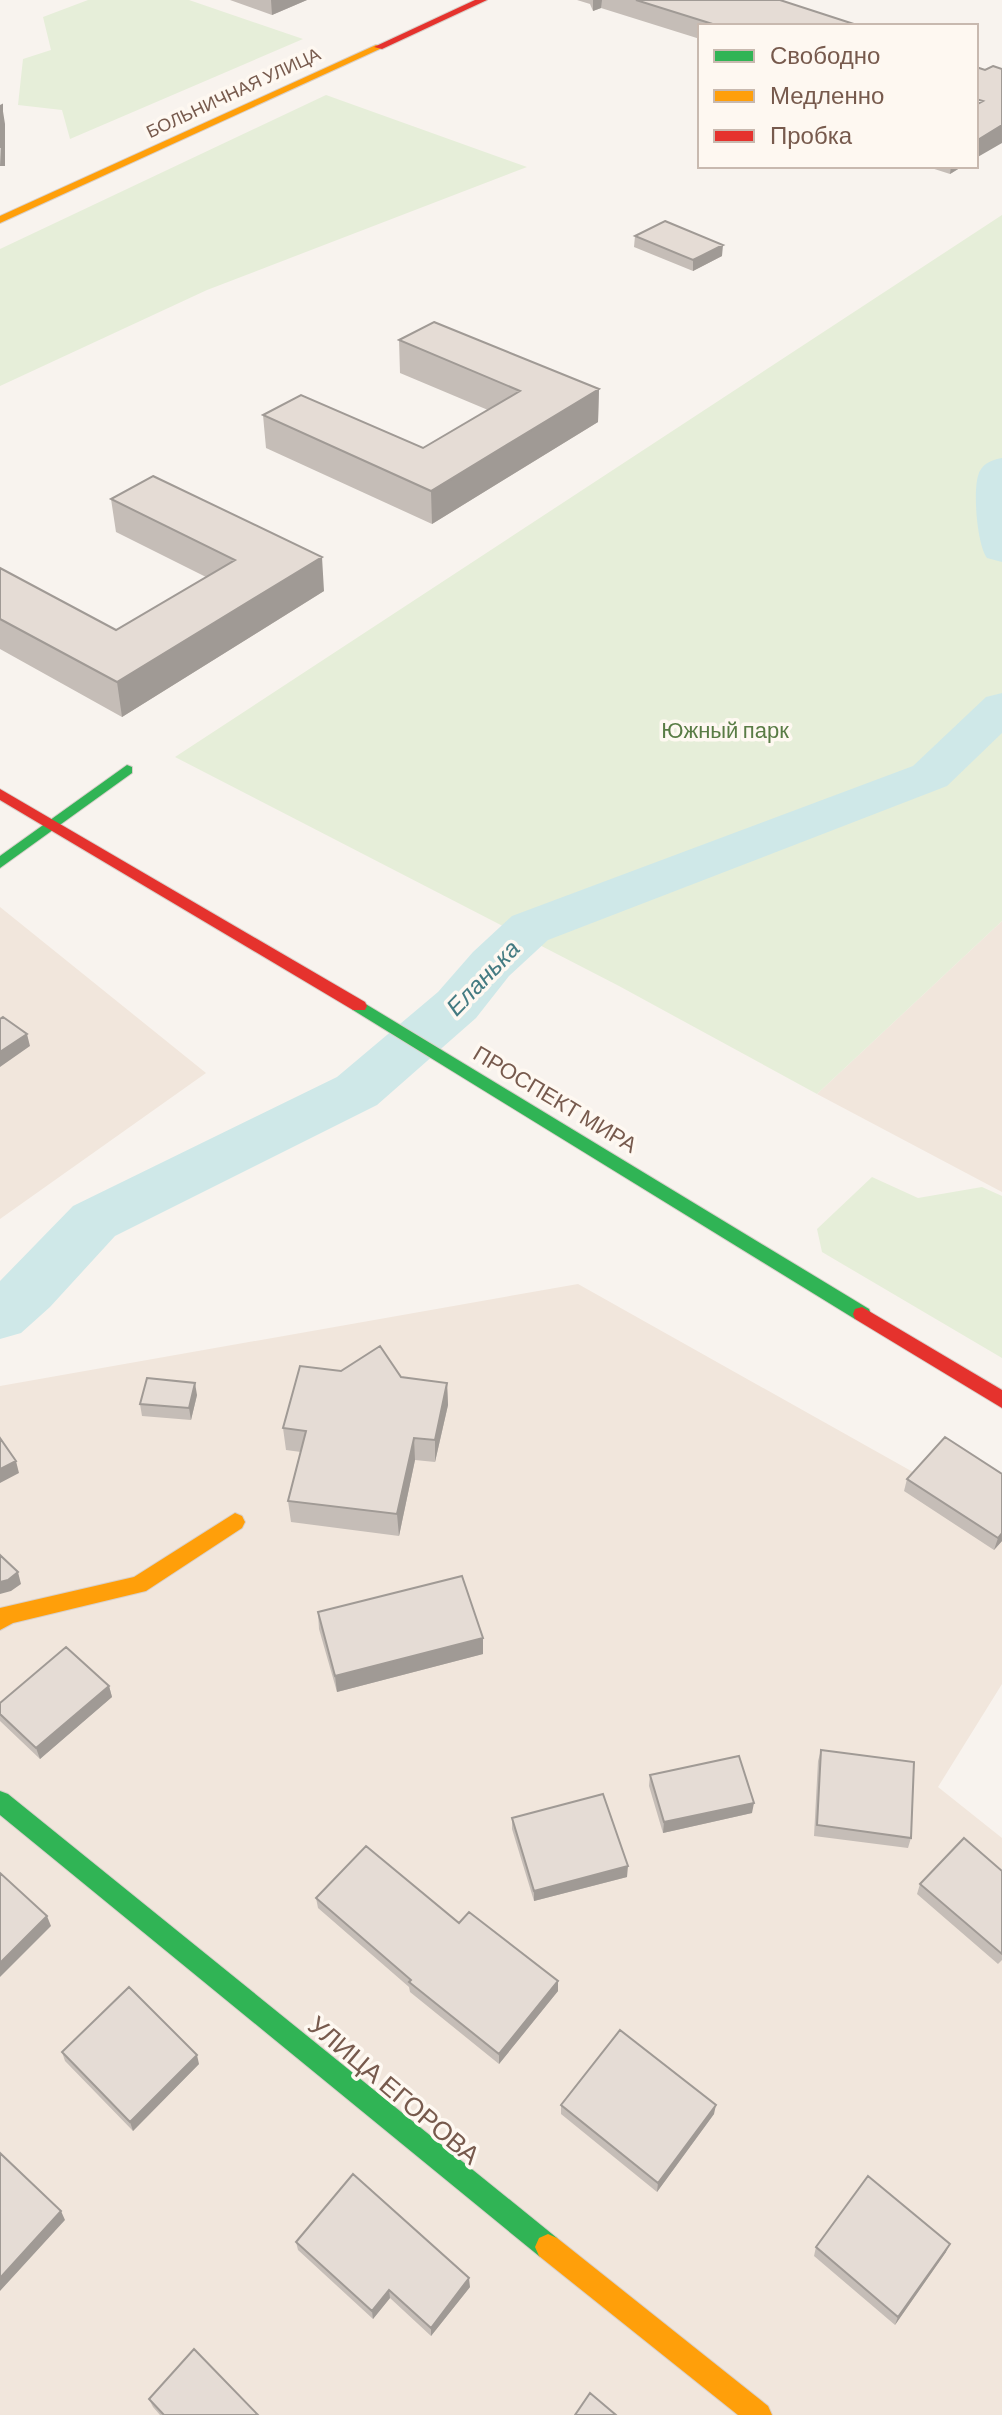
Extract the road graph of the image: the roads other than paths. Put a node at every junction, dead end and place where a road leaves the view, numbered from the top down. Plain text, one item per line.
1 (482, 0) edge
2 (0, 220) edge
3 (127, 770) dead end
4 (0, 794) edge
5 (52, 824) junction
6 (0, 863) edge
7 (1002, 1400) edge
8 (235, 1522) dead end
9 (0, 1621) edge
10 (0, 1801) edge
11 (759, 2415) edge

1 - 2 main road, БОЛЬНИЧНАЯ УЛИЦА
3 - 5 main road
4 - 5 main road, ПРОСПЕКТ МИРА
5 - 6 main road
5 - 7 main road, ПРОСПЕКТ МИРА
8 - 9 main road
10 - 11 main road, УЛИЦА ЕГОРОВА

